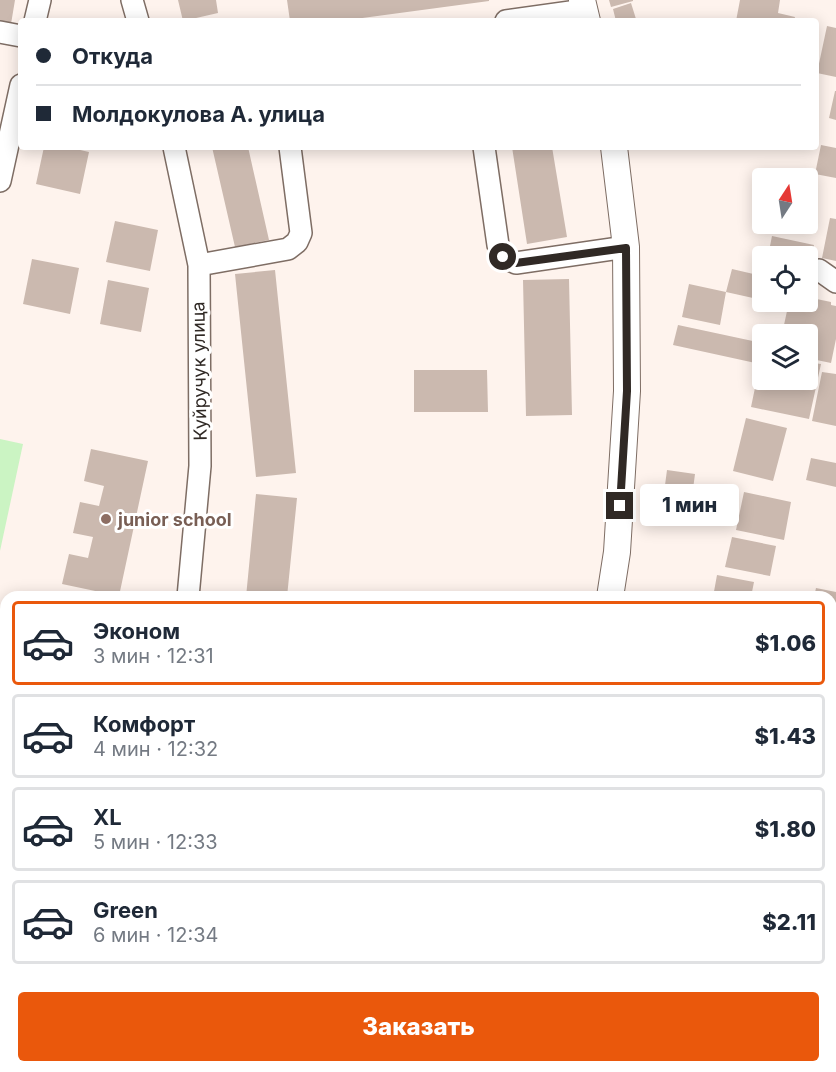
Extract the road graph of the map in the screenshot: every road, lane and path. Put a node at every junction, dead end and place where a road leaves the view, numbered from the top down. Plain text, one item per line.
1 (40, 0) edge
2 (132, 0) edge
3 (584, 10) edge
4 (36, 18) edge
5 (137, 18) edge
6 (527, 18) edge
7 (0, 32) edge
8 (18, 35) edge
9 (18, 99) edge
10 (175, 150) edge
11 (290, 150) edge
12 (484, 150) edge
13 (614, 150) edge
14 (0, 181) edge
15 (626, 248) junction
16 (199, 265) junction
17 (190, 591) edge
18 (611, 591) edge

1 - 4 street
2 - 5 street
3 - 6 street
7 - 8 street
9 - 14 street
10 - 16 street, Куйручук улица
11 - 16 street
12 - 15 street
13 - 15 street
15 - 18 street
16 - 17 street, Куйручук улица

